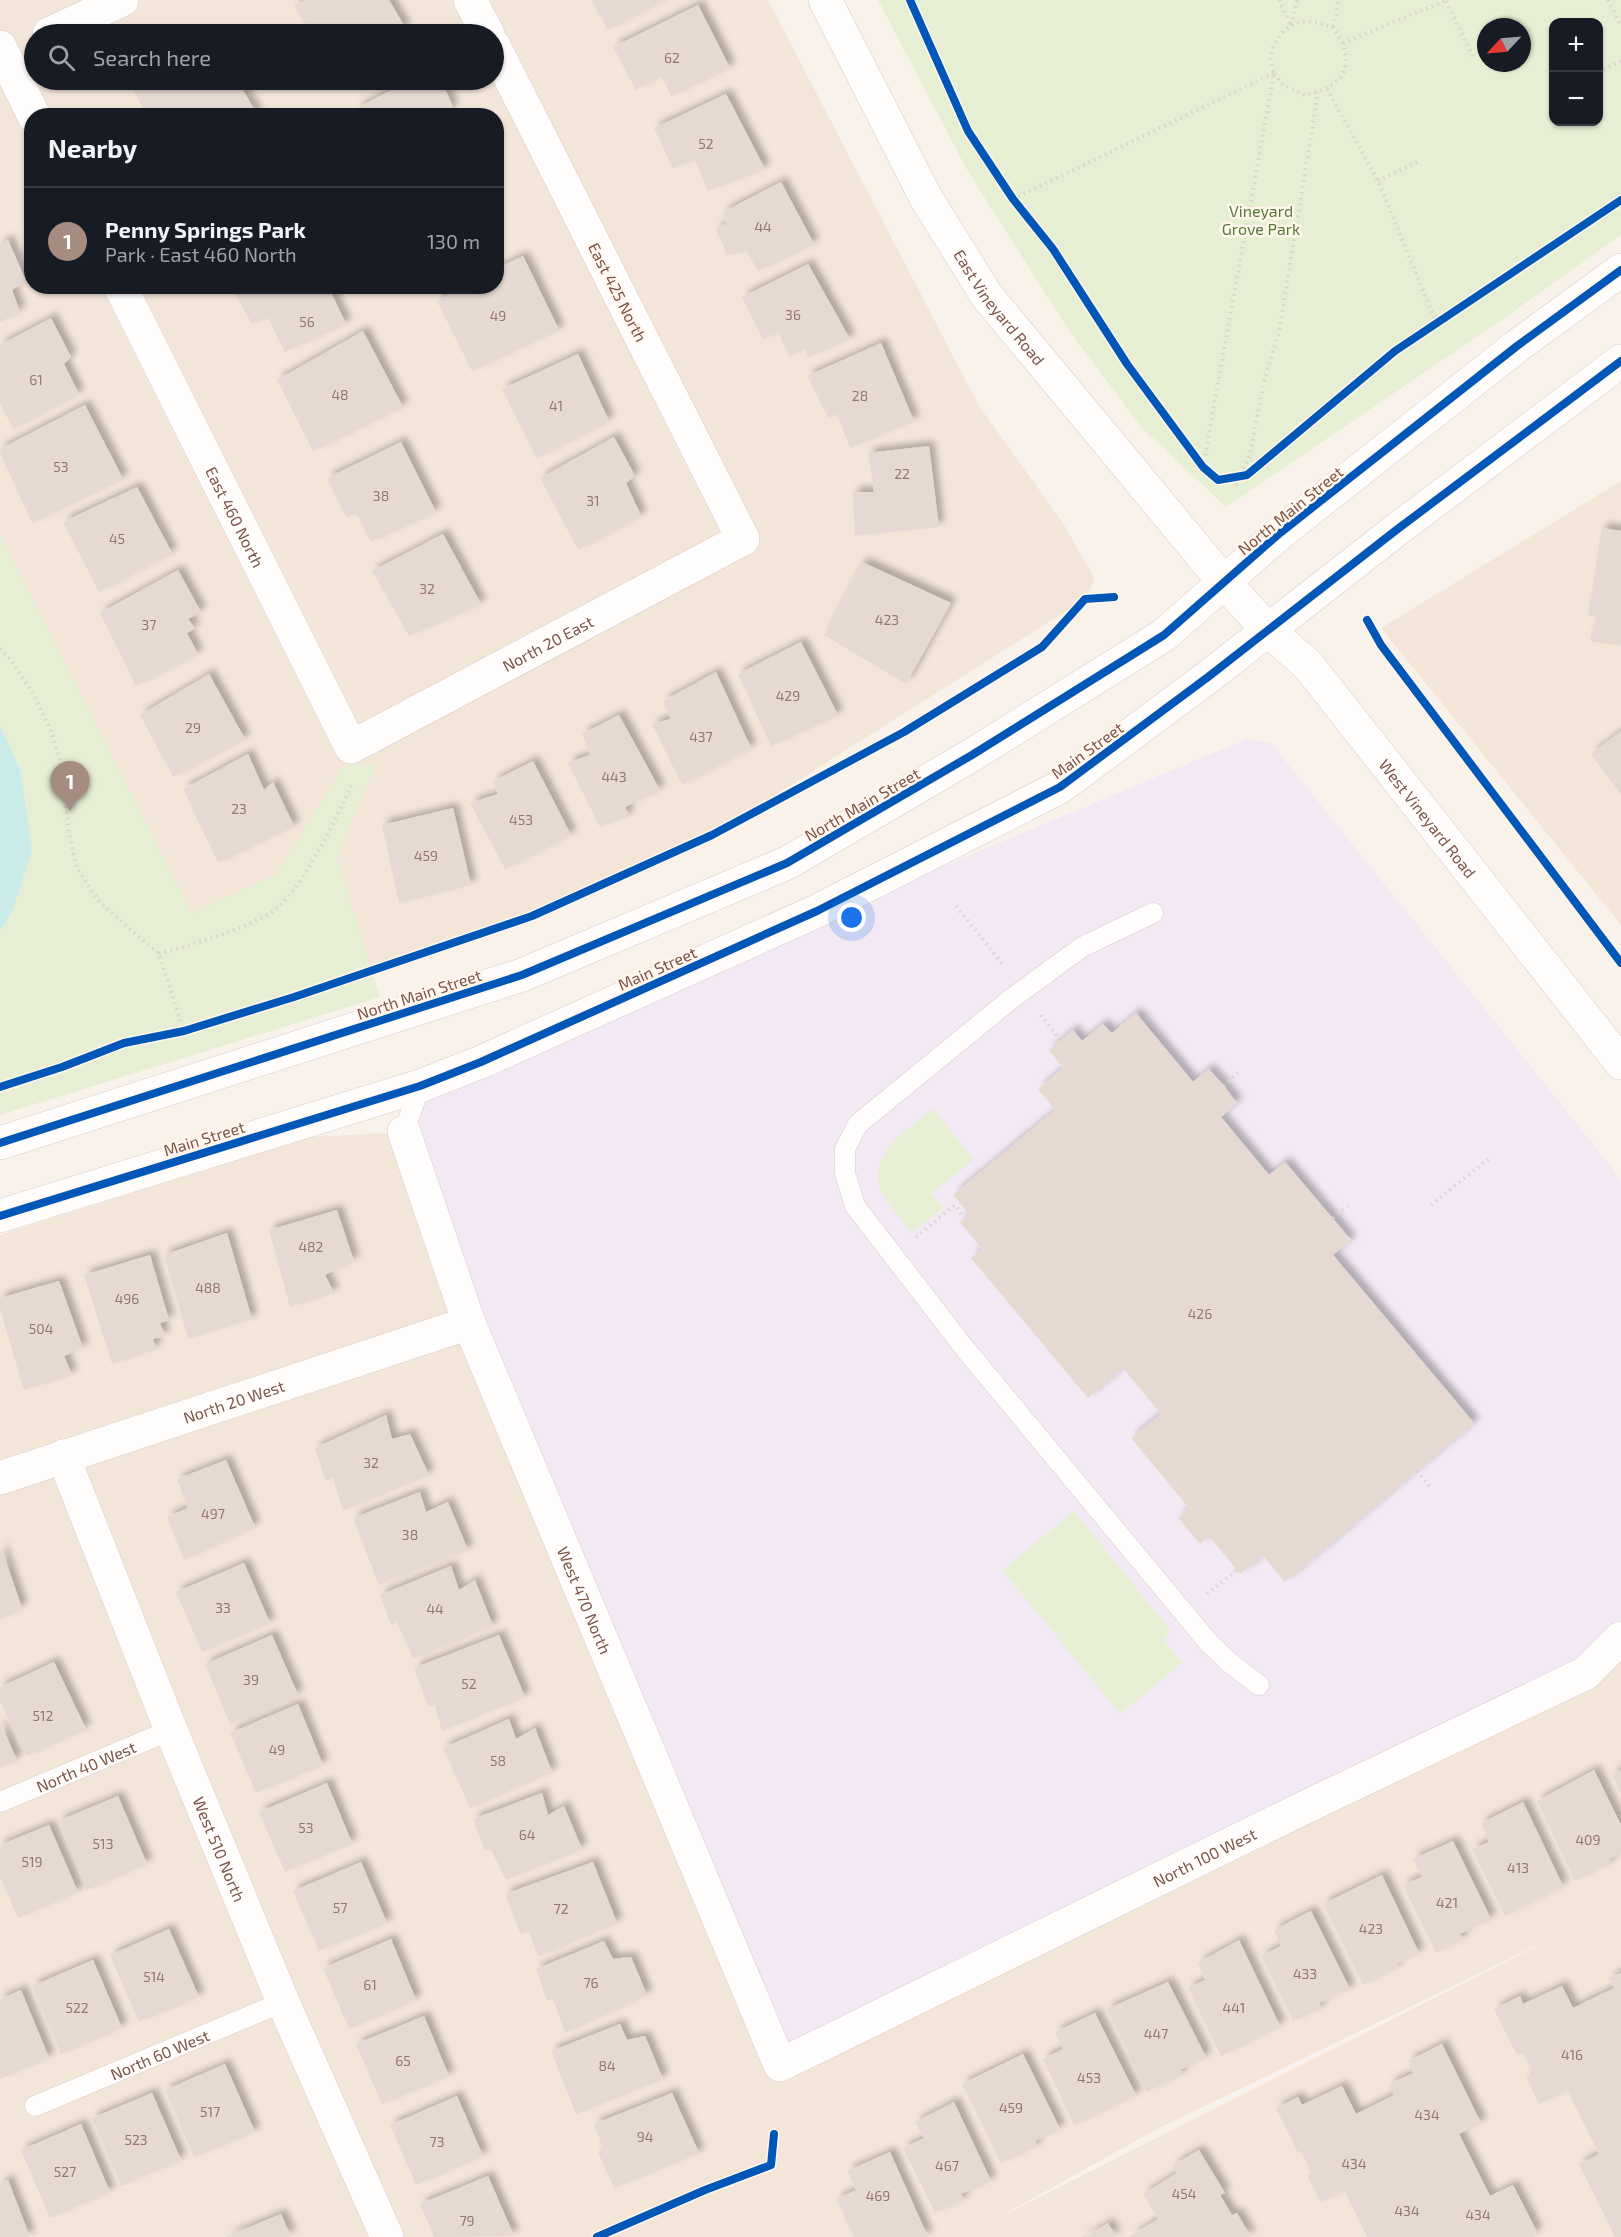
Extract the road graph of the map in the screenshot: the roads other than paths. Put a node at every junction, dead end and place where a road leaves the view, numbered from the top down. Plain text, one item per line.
1 (122, 0) edge
2 (471, 0) edge
3 (825, 0) edge
4 (70, 24) edge
5 (483, 24) edge
6 (24, 45) edge
7 (2, 51) edge
8 (504, 65) edge
9 (30, 108) edge
10 (1621, 270) edge
11 (124, 294) edge
12 (1621, 361) edge
13 (743, 538) joint
14 (1224, 582) junction
15 (1268, 630) junction
16 (351, 747) joint
17 (1153, 913) dead end
18 (1621, 1063) edge
19 (420, 1086) junction
20 (404, 1132) joint
21 (0, 1143) edge
22 (0, 1216) edge
23 (469, 1323) junction
24 (63, 1456) junction
25 (0, 1478) edge
26 (1621, 1638) edge
27 (1259, 1685) dead end
28 (171, 1730) junction
29 (0, 1802) edge
30 (284, 2002) junction
31 (780, 2065) joint
32 (35, 2106) dead end
33 (387, 2237) edge

1 - 4 street
2 - 5 street
3 - 14 street, East Vineyard Road
6 - 7 street
7 - 9 street
8 - 13 street, East 425 North
10 - 14 street, North Main Street
11 - 16 street, East 460 North
12 - 15 street
13 - 16 street, North 20 East
14 - 15 street, West Vineyard Road
14 - 21 street, North Main Street
15 - 18 street, West Vineyard Road
15 - 19 street, Main Street
17 - 27 lane
19 - 20 lane
19 - 22 street, Main Street
20 - 23 street, West 470 North
23 - 24 street, North 20 West
23 - 31 street, West 470 North
24 - 25 street, North 20 West
24 - 28 street, West 510 North
26 - 31 street, North 100 West
28 - 29 lane, North 40 West
28 - 30 street, West 510 North
30 - 32 lane, North 60 West
30 - 33 street, West 510 North

